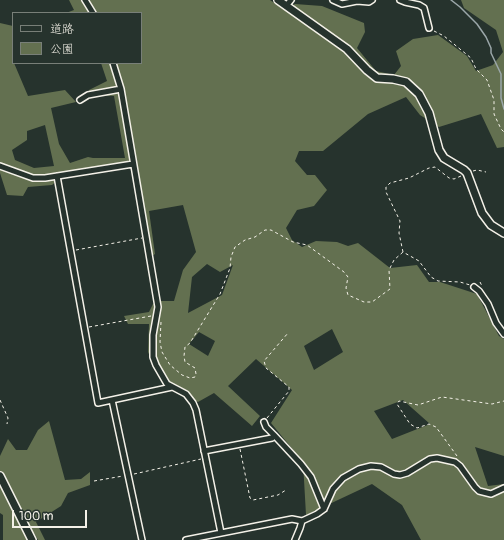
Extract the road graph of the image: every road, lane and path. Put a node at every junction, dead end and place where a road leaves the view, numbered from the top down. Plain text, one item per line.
1 (85, 0) edge
2 (278, 0) edge
3 (333, 0) edge
4 (372, 0) edge
5 (400, 0) edge
6 (289, 3) edge
7 (92, 12) edge
8 (429, 28) joint
9 (113, 64) edge
10 (121, 88) junction
11 (80, 100) dead end
12 (504, 132) edge
13 (134, 164) junction
14 (0, 166) edge
15 (486, 172) dead end
16 (467, 173) junction
17 (57, 176) junction
18 (504, 233) edge
19 (146, 237) junction
20 (71, 251) junction
21 (403, 252) junction
22 (474, 287) joint
23 (158, 313) junction
24 (161, 321) dead end
25 (85, 328) junction
26 (288, 333) dead end
27 (504, 334) edge
28 (172, 387) junction
29 (0, 400) edge
30 (112, 400) junction
31 (504, 401) edge
32 (264, 422) joint
33 (7, 424) dead end
34 (274, 435) junction
35 (239, 445) junction
36 (204, 451) junction
37 (206, 458) junction
38 (460, 466) junction
39 (0, 476) edge
40 (128, 476) junction
41 (94, 481) dead end
42 (504, 488) edge
43 (286, 490) dead end
44 (324, 509) junction
45 (302, 521) junction
46 (221, 533) junction
47 (209, 538) edge
48 (32, 540) edge
49 (142, 540) edge
50 (186, 540) edge
51 (294, 540) edge

1 - 7 street
2 - 6 street
3 - 4 street
5 - 8 street
6 - 16 street
8 - 12 path
9 - 10 street
10 - 11 street
10 - 13 street
13 - 17 street
13 - 19 street
14 - 17 street
15 - 16 path
16 - 18 street
16 - 21 path
17 - 20 street
19 - 20 path
19 - 23 street
20 - 25 street
21 - 22 path
21 - 24 path
22 - 27 street
23 - 25 path
23 - 28 street
25 - 30 street
26 - 32 path
28 - 30 street
28 - 36 street
29 - 33 path
30 - 40 street
31 - 38 path
32 - 34 street
34 - 35 street
34 - 44 street
35 - 36 street
35 - 43 path
36 - 37 street
37 - 40 path
37 - 46 street
38 - 42 street
38 - 44 street
39 - 48 street
40 - 41 path
40 - 49 street
44 - 45 street
45 - 46 street
45 - 51 street
46 - 47 street
47 - 50 street

